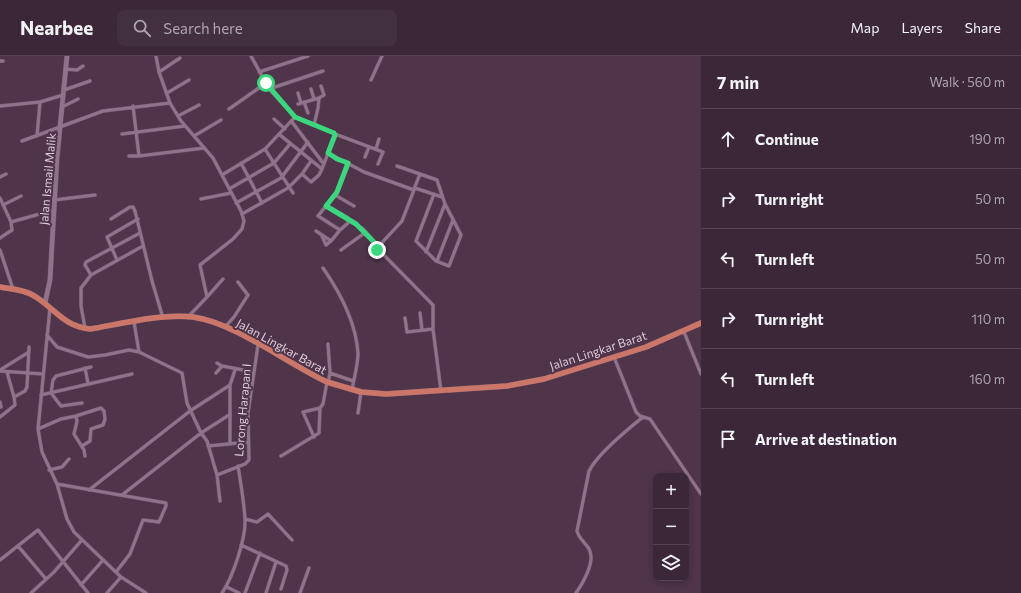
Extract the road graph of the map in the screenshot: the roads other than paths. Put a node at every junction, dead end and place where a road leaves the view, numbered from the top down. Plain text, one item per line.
1 (67, 56) edge
2 (156, 56) edge
3 (251, 56) edge
4 (308, 56) edge
5 (382, 56) edge
6 (180, 58) dead end
7 (83, 66) dead end
8 (65, 69) junction
9 (323, 71) dead end
10 (159, 72) junction
11 (259, 72) junction
12 (188, 80) dead end
13 (371, 80) dead end
14 (90, 81) dead end
15 (266, 83) junction
16 (321, 86) dead end
17 (269, 89) junction
18 (311, 89) dead end
19 (63, 92) junction
20 (168, 93) junction
21 (298, 93) dead end
22 (319, 98) junction
23 (78, 99) dead end
24 (314, 99) junction
25 (40, 102) junction
26 (170, 103) junction
27 (301, 103) junction
28 (199, 105) dead end
29 (0, 106) edge
30 (133, 106) junction
31 (62, 107) junction
32 (229, 109) dead end
33 (308, 113) dead end
34 (178, 116) junction
35 (295, 117) junction
36 (274, 119) dead end
37 (221, 120) dead end
38 (292, 122) junction
39 (314, 125) junction
40 (185, 126) junction
41 (61, 128) junction
42 (285, 129) junction
43 (137, 131) junction
44 (122, 134) dead end
45 (335, 134) junction
46 (280, 135) junction
47 (37, 136) junction
48 (194, 136) junction
49 (379, 139) dead end
50 (22, 141) dead end
51 (308, 142) junction
52 (290, 144) junction
53 (369, 147) junction
54 (204, 148) junction
55 (376, 149) junction
56 (265, 150) junction
57 (300, 152) junction
58 (383, 152) junction
59 (328, 153) junction
60 (387, 153) dead end
61 (129, 156) dead end
62 (140, 156) junction
63 (365, 157) dead end
64 (311, 161) junction
65 (274, 163) junction
66 (323, 163) junction
67 (348, 163) junction
68 (241, 164) junction
69 (378, 164) dead end
70 (397, 166) dead end
71 (322, 169) junction
72 (6, 174) dead end
73 (302, 174) junction
74 (420, 174) junction
75 (222, 175) junction
76 (0, 176) edge
77 (249, 178) junction
78 (281, 178) junction
79 (288, 188) junction
80 (414, 189) junction
81 (230, 191) junction
82 (256, 191) junction
83 (293, 193) dead end
84 (434, 194) junction
85 (95, 195) dead end
86 (335, 195) junction
87 (21, 196) dead end
88 (442, 197) junction
89 (0, 198) edge
90 (201, 199) dead end
91 (54, 200) junction
92 (236, 203) junction
93 (262, 203) junction
94 (445, 204) junction
95 (3, 205) junction
96 (326, 206) junction
97 (354, 206) dead end
98 (54, 210) junction
99 (242, 214) junction
100 (111, 219) dead end
101 (138, 219) junction
102 (350, 220) junction
103 (453, 220) junction
104 (11, 222) junction
105 (340, 230) junction
106 (316, 231) dead end
107 (366, 232) junction
108 (140, 233) junction
109 (322, 235) junction
110 (0, 238) edge
111 (331, 241) junction
112 (143, 246) junction
113 (378, 246) junction
114 (111, 249) junction
115 (0, 250) edge
116 (341, 250) dead end
117 (426, 252) junction
118 (117, 260) junction
119 (437, 261) junction
120 (323, 268) dead end
121 (91, 275) junction
122 (223, 279) dead end
123 (238, 282) dead end
124 (0, 287) edge
125 (13, 289) junction
126 (207, 297) junction
127 (48, 306) junction
128 (420, 313) dead end
129 (188, 317) junction
130 (163, 318) junction
131 (405, 318) dead end
132 (134, 322) junction
133 (701, 323) edge
134 (225, 327) junction
135 (85, 328) junction
136 (433, 329) junction
137 (422, 330) junction
138 (684, 332) junction
139 (47, 335) junction
140 (328, 344) dead end
141 (258, 345) junction
142 (29, 347) dead end
143 (29, 352) junction
144 (139, 352) junction
145 (614, 357) junction
146 (217, 363) dead end
147 (222, 366) junction
148 (91, 367) dead end
149 (85, 368) junction
150 (0, 370) edge
151 (235, 370) junction
152 (7, 372) junction
153 (254, 372) junction
154 (28, 373) junction
155 (216, 373) dead end
156 (330, 373) junction
157 (43, 374) junction
158 (132, 374) dead end
159 (701, 374) edge
160 (353, 381) junction
161 (88, 383) junction
162 (327, 383) junction
163 (230, 385) junction
164 (352, 390) junction
165 (441, 391) junction
166 (361, 392) junction
167 (51, 393) junction
168 (41, 395) junction
169 (14, 397) junction
170 (0, 402) edge
171 (82, 403) dead end
172 (1, 407) dead end
173 (320, 408) junction
174 (190, 411) junction
175 (358, 413) dead end
176 (229, 415) junction
177 (76, 416) junction
178 (0, 417) edge
179 (643, 417) junction
180 (38, 429) junction
181 (201, 433) junction
182 (314, 437) junction
183 (248, 442) junction
184 (230, 444) junction
185 (82, 446) junction
186 (208, 446) junction
187 (85, 456) dead end
188 (281, 456) dead end
189 (69, 459) dead end
190 (238, 466) junction
191 (49, 470) junction
192 (217, 475) junction
193 (57, 484) junction
194 (89, 490) junction
195 (701, 494) edge
196 (122, 495) junction
197 (220, 501) dead end
198 (245, 519) junction
199 (292, 540) dead end
200 (81, 541) junction
201 (241, 545) junction
202 (18, 546) junction
203 (260, 553) junction
204 (0, 560) edge
205 (103, 560) junction
206 (276, 562) junction
207 (63, 563) junction
208 (309, 568) dead end
209 (116, 572) junction
210 (121, 577) junction
211 (46, 579) junction
212 (81, 585) junction
213 (227, 587) junction
214 (281, 589) dead end
215 (31, 593) edge
216 (88, 593) edge
217 (107, 593) edge
218 (146, 593) edge
219 (222, 593) edge
220 (239, 593) edge
221 (245, 593) edge
222 (266, 593) edge
223 (300, 593) edge
224 (576, 593) edge

1 - 8 main road, Jalan Ismail Malik
2 - 10 street
3 - 11 street
4 - 11 street
5 - 13 street
6 - 10 street
7 - 8 street
8 - 19 main road, Jalan Ismail Malik
9 - 17 street
10 - 20 street
11 - 15 street
12 - 20 street
14 - 19 street
15 - 17 street
15 - 32 street
16 - 22 street
17 - 35 street
18 - 24 street
19 - 25 street
19 - 31 main road, Jalan Ismail Malik
20 - 26 street
21 - 27 street
22 - 24 street
22 - 39 street
23 - 31 street
24 - 27 street
25 - 29 street
25 - 47 street
26 - 30 street
26 - 34 street
27 - 33 street
28 - 34 street
30 - 41 street
30 - 43 street
31 - 41 main road, Jalan Ismail Malik
34 - 40 street
35 - 38 street
35 - 39 street
36 - 42 street
37 - 48 street
38 - 42 street
38 - 51 street
39 - 45 street
40 - 43 street
40 - 48 street
41 - 47 street
41 - 91 main road, Jalan Ismail Malik
42 - 46 street
43 - 44 street
43 - 62 street
45 - 53 street
45 - 59 street
46 - 52 street
46 - 56 street
47 - 50 street
48 - 54 street
49 - 55 street
51 - 57 street
51 - 66 street
52 - 57 street
52 - 65 street
53 - 55 street
53 - 63 street
54 - 62 street
54 - 75 street
55 - 58 street
56 - 65 street
56 - 68 street
57 - 64 street
57 - 78 street
58 - 60 street
58 - 69 street
59 - 66 street
59 - 67 street
61 - 62 street
64 - 71 street
64 - 73 street
65 - 77 street
65 - 78 street
66 - 71 street
67 - 80 street
67 - 86 street
68 - 75 street
68 - 77 street
70 - 74 street
71 - 73 street
72 - 76 street
73 - 79 street
74 - 80 street
74 - 88 street
75 - 81 street
77 - 81 street
77 - 82 street
78 - 79 street
78 - 82 street
79 - 83 street
79 - 93 street
80 - 84 street
80 - 113 street
81 - 90 street
81 - 92 street
82 - 92 street
82 - 93 street
84 - 88 street
84 - 117 street
85 - 91 street
86 - 96 street
86 - 97 street
87 - 95 street
88 - 94 street
89 - 95 street
91 - 98 main road, Jalan Ismail Malik
92 - 99 street
93 - 99 street
94 - 103 street
94 - 117 street
95 - 104 street
96 - 102 street
96 - 105 street
98 - 104 street
98 - 127 main road, Jalan Ismail Malik
99 - 126 street
100 - 101 street
101 - 108 street
101 - 114 street
102 - 105 street
102 - 107 street
103 - 119 street
103 - 119 street
104 - 110 street
105 - 111 street
106 - 109 street
107 - 113 street
107 - 116 street
108 - 112 street
108 - 114 street
109 - 111 street
109 - 111 street
112 - 118 street
112 - 130 street
113 - 136 street
114 - 118 street
114 - 121 street
115 - 125 street
117 - 119 street
118 - 121 street
120 - 160 street
121 - 135 street
122 - 126 street
123 - 134 street
124 - 125 highway, Jalan Lingkar Barat
125 - 127 highway, Jalan Lingkar Barat
126 - 129 street
127 - 135 highway, Jalan Lingkar Barat
127 - 139 street
128 - 137 street
129 - 130 highway, Jalan Lingkar Barat
129 - 134 highway, Jalan Lingkar Barat
130 - 132 highway, Jalan Lingkar Barat
131 - 137 street
132 - 135 highway, Jalan Lingkar Barat
132 - 144 street
133 - 138 highway, Jalan Lingkar Barat
134 - 141 highway, Jalan Lingkar Barat
136 - 137 street
136 - 165 street
138 - 145 highway, Jalan Lingkar Barat
138 - 159 street
139 - 144 street
139 - 157 street
140 - 156 street
141 - 153 street, Lorong Harapan I
141 - 162 highway, Jalan Lingkar Barat
142 - 143 street
143 - 150 street
143 - 154 street
144 - 174 street
145 - 165 highway, Jalan Lingkar Barat
145 - 179 street
146 - 147 street
147 - 151 street
147 - 155 street
148 - 149 street
149 - 161 street
149 - 167 street
150 - 152 street
151 - 153 street
151 - 163 street
152 - 154 street
152 - 169 street
153 - 183 street, Lorong Harapan I
154 - 157 street
154 - 169 street
156 - 160 street
156 - 162 street
157 - 168 street
158 - 161 street
160 - 164 street
161 - 167 street
162 - 164 highway, Jalan Lingkar Barat
162 - 173 street
163 - 174 street
163 - 176 street
164 - 166 highway, Jalan Lingkar Barat
165 - 166 highway, Jalan Lingkar Barat
166 - 175 street
167 - 168 street
167 - 171 street
168 - 180 street
169 - 178 street
170 - 172 street
173 - 182 street
173 - 182 street
174 - 181 street
174 - 194 street
176 - 181 street
176 - 184 street
177 - 180 street
177 - 185 street
177 - 185 street
179 - 195 street
179 - 224 street
180 - 191 street
181 - 186 street
181 - 196 street
182 - 188 street
183 - 184 street
183 - 190 street, Lorong Harapan I
184 - 186 street
185 - 187 street
186 - 192 street
189 - 191 street
190 - 192 street
190 - 198 street, Lorong Harapan I
191 - 193 street
192 - 197 street
193 - 194 street
193 - 200 street
194 - 196 street
196 - 209 street
198 - 199 street
198 - 201 street, Lorong Harapan I
200 - 205 street
200 - 207 street
201 - 203 street
201 - 213 street, Lorong Harapan I
202 - 204 street
202 - 207 street
202 - 211 street
203 - 206 street
203 - 221 street
205 - 209 street
205 - 212 street
206 - 214 street
206 - 222 street
207 - 211 street
207 - 212 street
208 - 223 street
209 - 210 street
210 - 217 street
210 - 218 street
211 - 215 street
212 - 216 street
213 - 219 street, Lorong Harapan I
213 - 220 street

